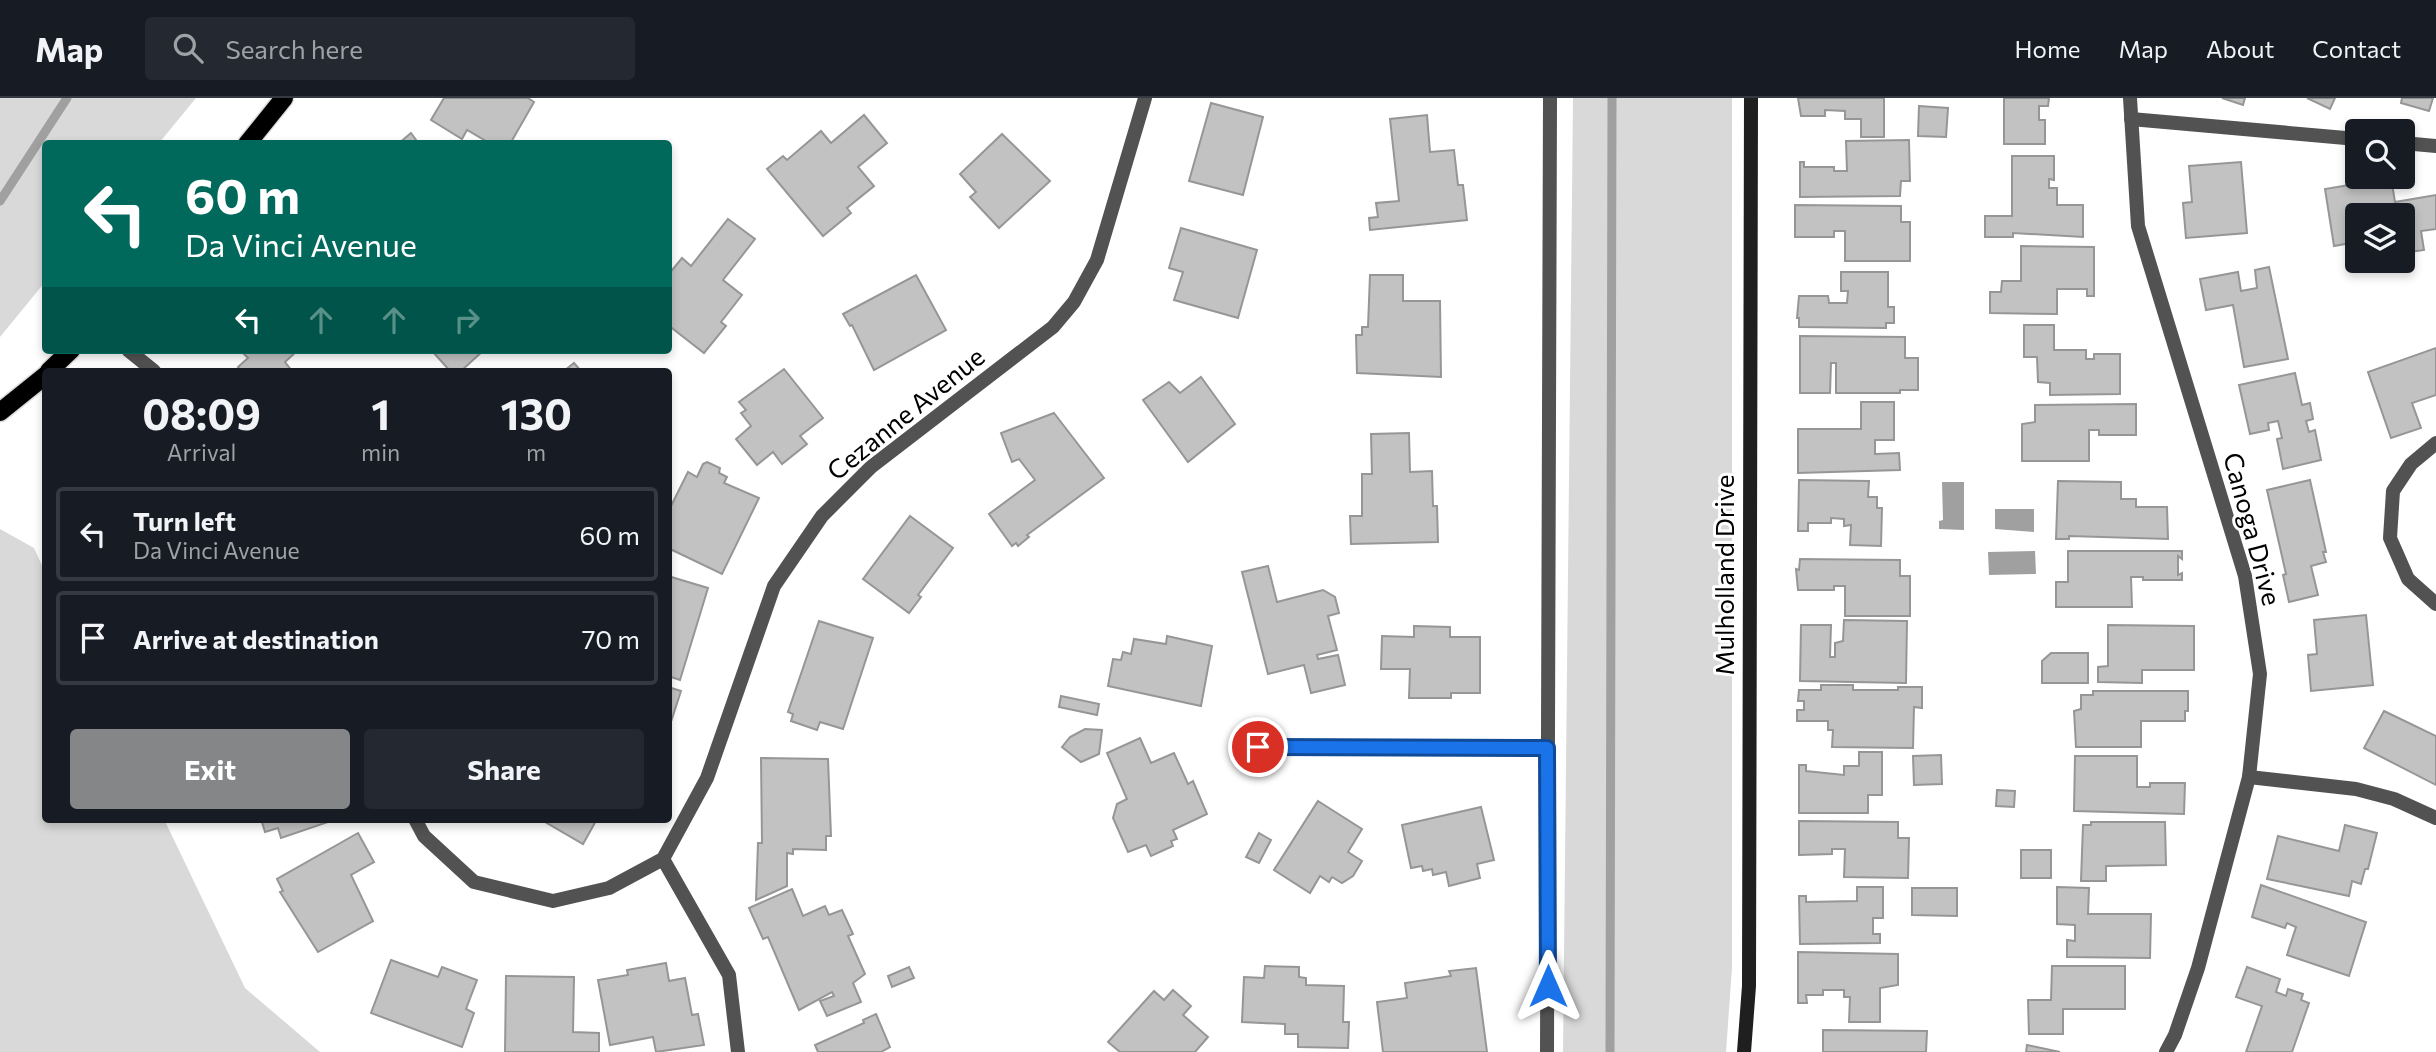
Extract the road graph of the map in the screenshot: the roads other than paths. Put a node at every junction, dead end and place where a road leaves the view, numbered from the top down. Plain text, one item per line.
1 (285, 98) edge
2 (1145, 98) edge
3 (1550, 98) edge
4 (1751, 98) edge
5 (2130, 98) edge
6 (2131, 119) junction
7 (2345, 138) edge
8 (250, 140) edge
9 (2415, 144) edge
10 (2436, 146) edge
11 (67, 354) edge
12 (133, 354) edge
13 (53, 368) edge
14 (150, 368) edge
15 (42, 378) edge
16 (0, 412) edge
17 (2436, 443) edge
18 (2436, 604) edge
19 (1258, 747) dead end
20 (1547, 748) junction
21 (2249, 778) junction
22 (2436, 818) edge
23 (417, 823) edge
24 (663, 859) junction
25 (738, 1052) edge
26 (1547, 1052) edge
27 (1744, 1052) edge
28 (2166, 1052) edge

1 - 8 main road
2 - 24 street, Cezanne Avenue
3 - 20 street
4 - 27 main road, Mulholland Drive
5 - 6 street, Canoga Drive
6 - 7 street
6 - 21 street, Canoga Drive
9 - 10 street
11 - 13 main road
12 - 14 street
15 - 16 main road
17 - 18 street
19 - 20 street
20 - 26 street
21 - 22 street
21 - 28 street, Canoga Drive
23 - 24 street
24 - 25 street

